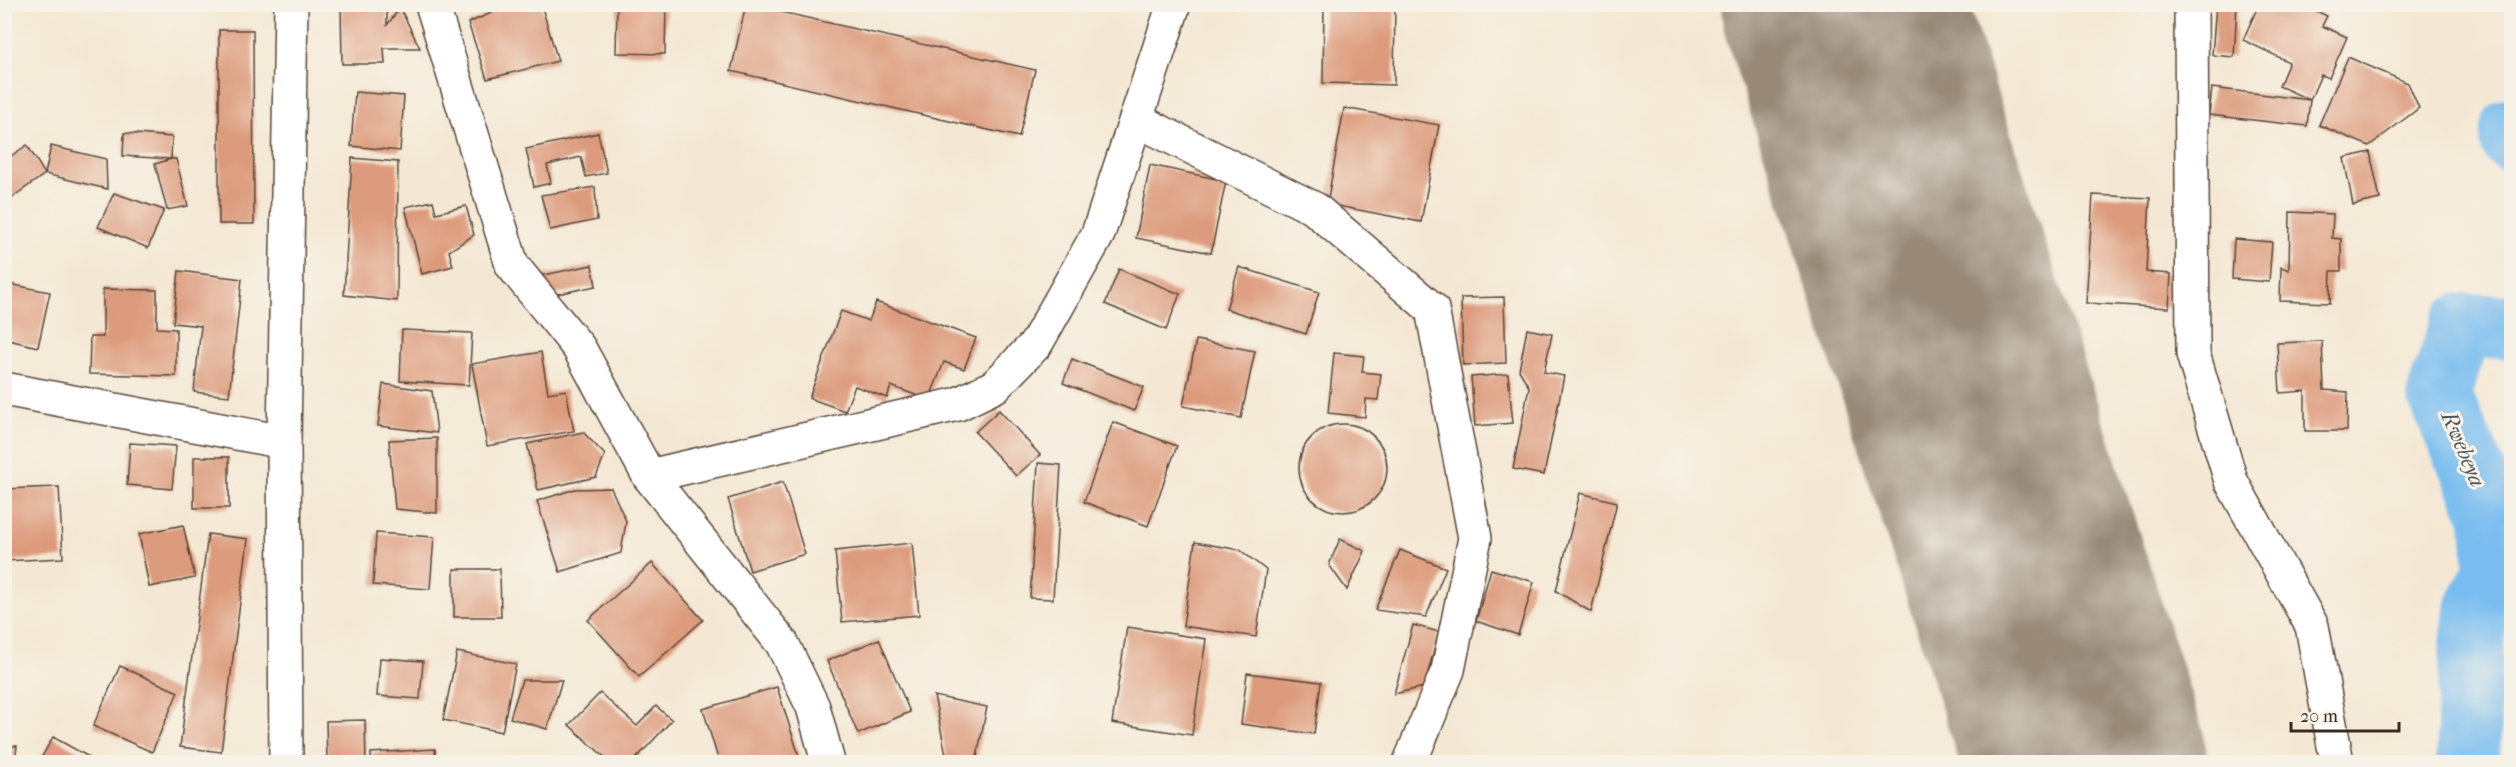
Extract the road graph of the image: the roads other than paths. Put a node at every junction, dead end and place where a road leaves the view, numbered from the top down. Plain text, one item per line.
1 (291, 4) edge
2 (432, 4) edge
3 (1174, 4) edge
4 (2191, 4) edge
5 (1137, 120) junction
6 (4, 389) edge
7 (285, 442) junction
8 (649, 476) junction
9 (286, 762) edge
10 (828, 762) edge
11 (1410, 762) edge
12 (2337, 762) edge

1 - 7 street
2 - 8 street
3 - 5 street
4 - 12 street
5 - 8 street
5 - 11 street
6 - 7 street
7 - 9 street
8 - 10 street

